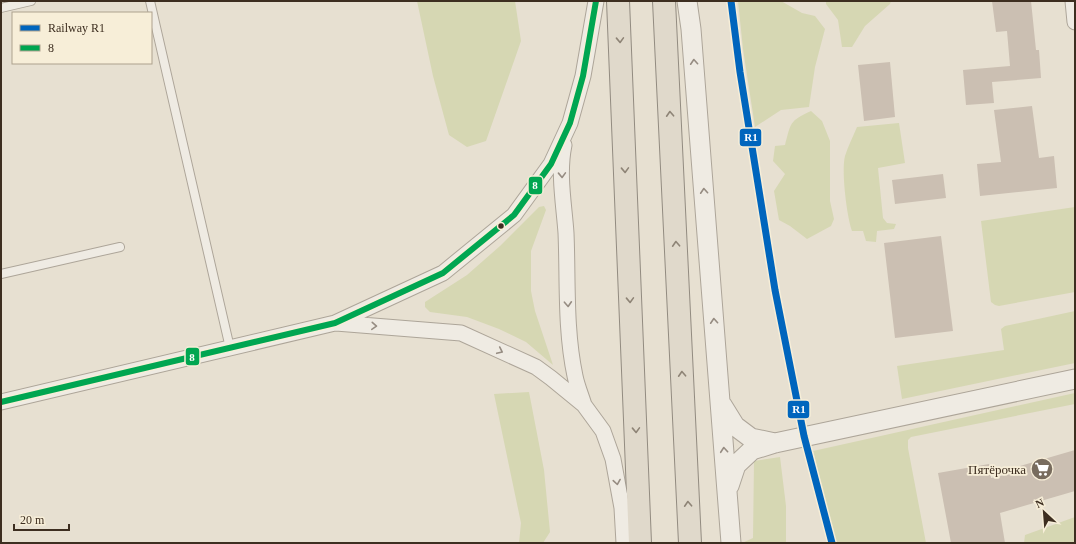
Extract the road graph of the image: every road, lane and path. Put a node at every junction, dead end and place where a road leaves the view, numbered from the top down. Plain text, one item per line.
1 (31, 1) edge
2 (150, 1) edge
3 (596, 1) edge
4 (618, 1) edge
5 (664, 1) edge
6 (687, 1) edge
7 (1073, 1) edge
8 (1, 8) edge
9 (1075, 22) edge
10 (570, 123) junction
11 (120, 246) dead end
12 (1, 274) edge
13 (335, 323) junction
14 (230, 348) junction
15 (1075, 379) edge
16 (1, 402) edge
17 (720, 402) junction
18 (584, 405) junction
19 (774, 443) junction
20 (728, 489) junction
21 (624, 543) edge
22 (640, 543) edge
23 (690, 543) edge
24 (731, 543) edge

1 - 8 lane
2 - 14 lane
3 - 10 street
4 -> 22 highway
23 -> 5 highway
17 -> 6 street
7 - 9 street
10 - 13 street
10 -> 18 street
11 - 12 lane
13 - 14 street
13 -> 18 street
14 - 16 street
15 - 19 street
17 - 19 street
20 -> 17 street
18 -> 21 street
19 - 20 street
20 - 24 street

